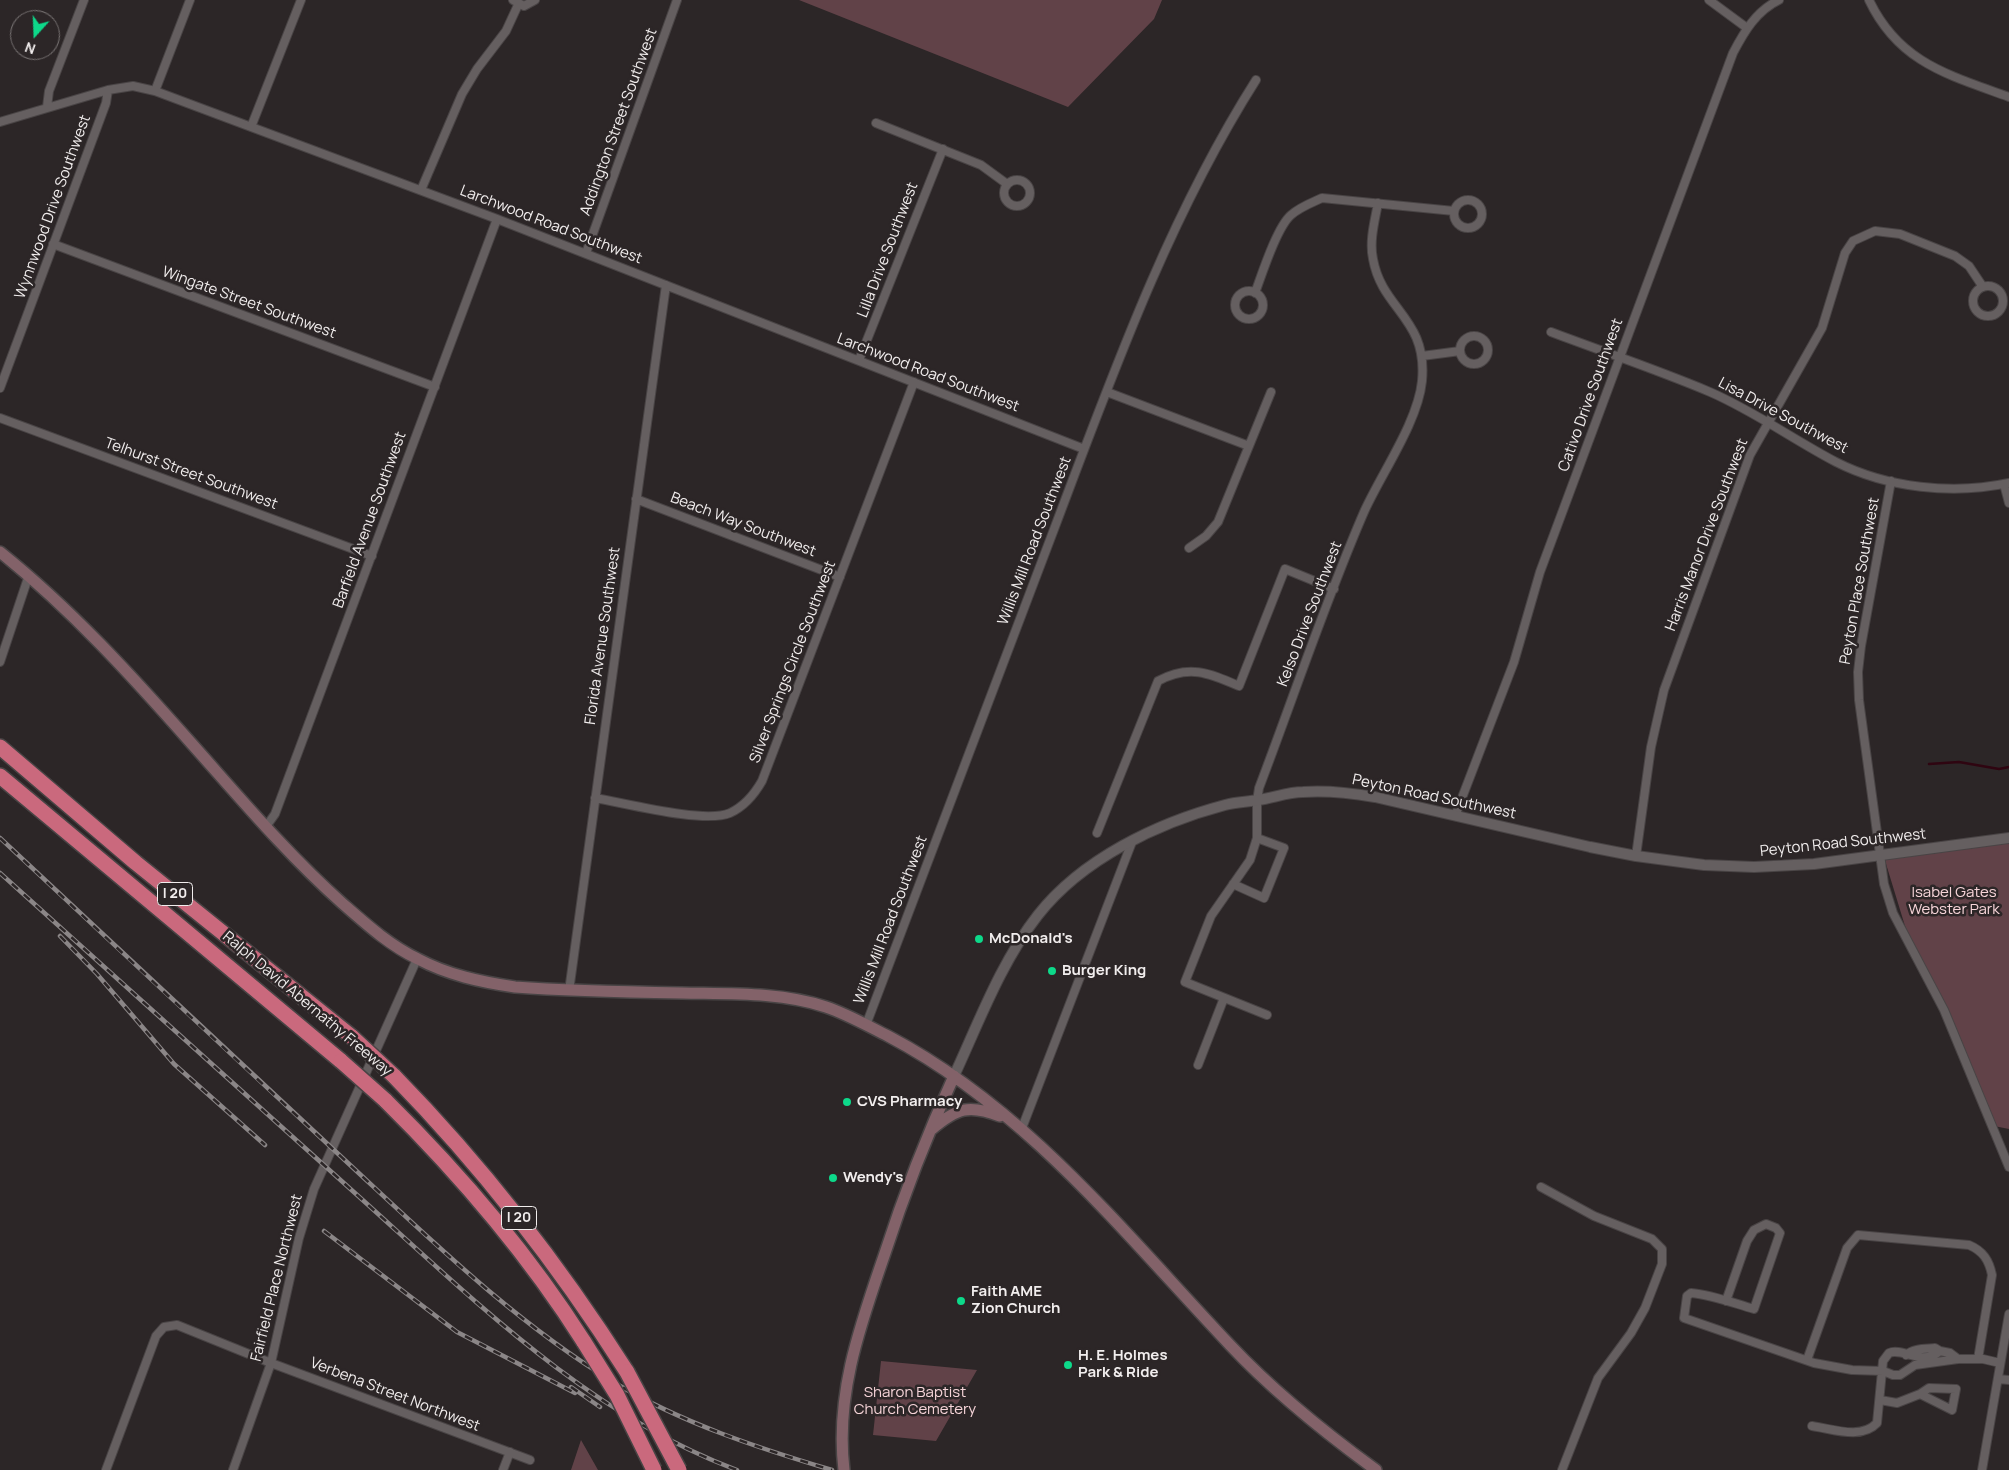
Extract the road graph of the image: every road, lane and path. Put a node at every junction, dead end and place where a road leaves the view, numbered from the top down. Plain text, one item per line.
1 (84, 0) edge
2 (190, 0) edge
3 (301, 0) edge
4 (535, 0) edge
5 (677, 0) edge
6 (1709, 0) edge
7 (1779, 0) edge
8 (1869, 0) edge
9 (515, 2) edge
10 (1747, 28) junction
11 (1256, 80) dead end
12 (108, 90) junction
13 (154, 91) junction
14 (2009, 98) edge
15 (47, 107) junction
16 (0, 122) edge
17 (876, 123) dead end
18 (251, 127) junction
19 (942, 149) junction
20 (1007, 184) dead end
21 (421, 190) junction
22 (1378, 202) junction
23 (1454, 211) dead end
24 (497, 219) junction
25 (53, 244) junction
26 (586, 254) junction
27 (666, 285) junction
28 (1983, 287) junction
29 (1255, 293) dead end
30 (1551, 332) dead end
31 (1460, 351) dead end
32 (1422, 356) junction
33 (1620, 358) junction
34 (860, 360) junction
35 (914, 382) junction
36 (435, 387) junction
37 (0, 388) edge
38 (1107, 392) junction
39 (1271, 392) dead end
40 (0, 418) edge
41 (1766, 423) junction
42 (1251, 442) junction
43 (1084, 448) junction
44 (1891, 481) junction
45 (2007, 484) edge
46 (636, 499) junction
47 (2009, 503) edge
48 (1189, 548) dead end
49 (0, 552) edge
50 (372, 556) junction
51 (29, 575) junction
52 (840, 578) junction
53 (1334, 589) junction
54 (0, 662) edge
55 (0, 747) edge
56 (0, 776) edge
57 (595, 798) junction
58 (1257, 801) junction
59 (1455, 816) junction
60 (264, 828) junction
61 (1097, 833) dead end
62 (1257, 838) junction
63 (2009, 838) edge
64 (1132, 842) junction
65 (1880, 855) junction
66 (1636, 856) junction
67 (1233, 884) junction
68 (417, 959) junction
69 (570, 990) junction
70 (1224, 998) junction
71 (1267, 1015) dead end
72 (866, 1025) junction
73 (1198, 1065) dead end
74 (954, 1076) junction
75 (1018, 1125) junction
76 (929, 1132) junction
77 (2009, 1166) edge
78 (1541, 1187) dead end
79 (1726, 1301) junction
80 (2009, 1314) edge
81 (1929, 1356) junction
82 (1958, 1359) junction
83 (1978, 1359) junction
84 (1807, 1360) junction
85 (1912, 1360) junction
86 (271, 1363) junction
87 (2000, 1363) junction
88 (1883, 1371) junction
89 (1998, 1379) junction
90 (2009, 1380) edge
91 (1920, 1394) junction
92 (1880, 1400) junction
93 (1812, 1426) dead end
94 (510, 1452) junction
95 (530, 1460) dead end
96 (106, 1470) edge
97 (233, 1470) edge
98 (503, 1470) edge
99 (654, 1470) edge
100 (679, 1470) edge
101 (844, 1470) edge
102 (1376, 1470) edge
103 (1562, 1470) edge
104 (1982, 1470) edge

1 - 15 street
2 - 13 street
3 - 18 street
4 - 9 street
5 - 26 street, Addington Street Southwest
6 - 10 street
7 - 10 street, Cativo Drive Southwest
8 - 14 street
9 - 21 street
10 - 33 street, Cativo Drive Southwest
11 - 38 street, Willis Mill Road Southwest
12 - 13 street, Larchwood Road Southwest
12 - 15 street, Larchwood Road Southwest
12 - 25 street, Wynnwood Drive Southwest
13 - 18 street, Larchwood Road Southwest
15 - 16 street, Larchwood Road Southwest
17 - 19 street
18 - 21 street, Larchwood Road Southwest
19 - 20 street
19 - 34 street, Lilla Drive Southwest
21 - 24 street, Larchwood Road Southwest
22 - 23 street
22 - 29 street
22 - 32 street, Kelso Drive Southwest
24 - 26 street, Larchwood Road Southwest
24 - 36 street, Barfield Avenue Southwest
25 - 36 street, Wingate Street Southwest
25 - 37 street, Wynnwood Drive Southwest
26 - 27 street, Larchwood Road Southwest
27 - 34 street, Larchwood Road Southwest
27 - 46 street, Florida Avenue Southwest
28 - 28 street, Harris Manor Drive Southwest
28 - 41 street, Harris Manor Drive Southwest
30 - 33 street, Lisa Drive Southwest
31 - 32 street
32 - 53 street, Kelso Drive Southwest
33 - 41 street, Lisa Drive Southwest
33 - 59 street, Cativo Drive Southwest
34 - 35 street, Larchwood Road Southwest
35 - 43 street, Larchwood Road Southwest
35 - 52 street, Silver Springs Circle Southwest
36 - 50 street, Barfield Avenue Southwest
38 - 42 street
38 - 43 street, Willis Mill Road Southwest
39 - 42 street
40 - 50 street, Telhurst Street Southwest
41 - 44 street, Lisa Drive Southwest
41 - 66 street, Harris Manor Drive Southwest
42 - 48 street
43 - 72 street, Willis Mill Road Southwest
44 - 45 street, Lisa Drive Southwest
44 - 65 street, Peyton Place Southwest
45 - 47 street
46 - 52 street, Beach Way Southwest
46 - 57 street, Florida Avenue Southwest
49 - 51 main road
50 - 60 street, Barfield Avenue Southwest
51 - 54 street
51 - 60 main road
52 - 57 street, Silver Springs Circle Southwest
53 - 58 street, Kelso Drive Southwest
53 - 61 street
55 - 100 highway, Ralph David Abernathy Freeway / I 20, bridge
56 - 99 highway, Ralph David Abernathy Freeway / I 20, bridge
57 - 69 street, Florida Avenue Southwest
58 - 59 street, Peyton Road Southwest
58 - 62 street, Kelso Drive Southwest
58 - 64 street, Peyton Road Southwest
59 - 66 street, Peyton Road Southwest
60 - 68 main road
62 - 67 street, Kelso Drive Southwest
62 - 67 street
63 - 65 street, Peyton Road Southwest
64 - 74 street, Peyton Road Southwest
64 - 75 street
65 - 66 street, Peyton Road Southwest
65 - 77 street, Peyton Place Southwest
67 - 70 street, Kelso Drive Southwest
68 - 69 main road
68 - 86 street, Fairfield Place Northwest
69 - 72 main road
70 - 71 street
70 - 73 street
72 - 74 main road
74 - 75 main road
74 - 76 main road
75 - 76 main road
75 - 102 main road
76 - 101 main road
78 - 103 street
79 - 79 street
79 - 84 street
80 - 87 street
81 - 82 street
81 - 82 street
81 - 85 street
81 - 85 street
82 - 83 street
83 - 84 street
83 - 87 street
84 - 88 street
85 - 88 street
85 - 88 street
86 - 94 street, Verbena Street Northwest
86 - 96 street, Verbena Street Northwest
86 - 97 street, Fairfield Place Northwest
87 - 89 street
88 - 92 street
89 - 90 street
89 - 104 street
91 - 91 street
91 - 92 street
92 - 93 street
94 - 95 street, Verbena Street Northwest
94 - 98 street

